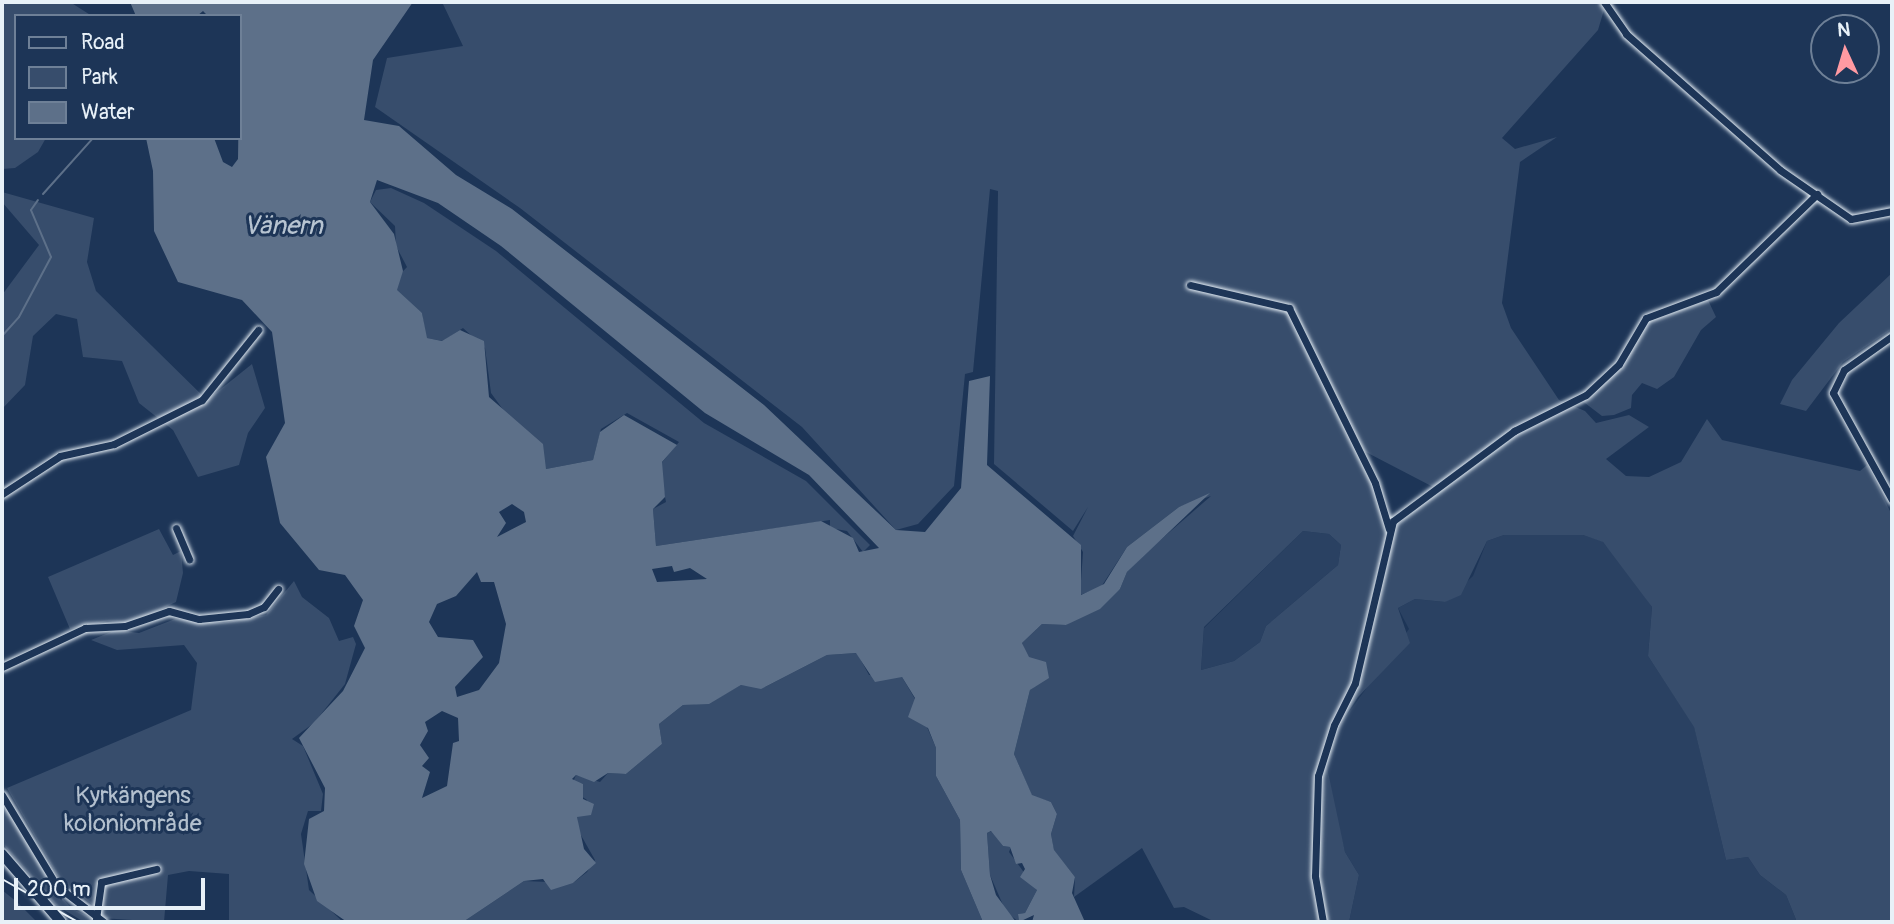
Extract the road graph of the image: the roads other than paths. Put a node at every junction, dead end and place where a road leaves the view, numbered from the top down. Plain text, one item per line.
1 (1604, 2) edge
2 (1817, 194) junction
3 (1892, 211) edge
4 (1190, 285) dead end
5 (258, 330) dead end
6 (1892, 335) edge
7 (2, 494) edge
8 (1892, 500) edge
9 (176, 528) dead end
10 (1389, 530) junction
11 (189, 559) dead end
12 (278, 589) dead end
13 (2, 667) edge
14 (2, 795) edge
15 (2, 854) edge
16 (154, 870) dead end
17 (100, 920) edge
18 (61, 922) edge
19 (1322, 922) edge

1 - 2 street
2 - 3 street
2 - 10 street
4 - 10 street
5 - 7 street
6 - 8 street
9 - 11 street
10 - 19 street
12 - 13 street
14 - 17 street
15 - 18 street, bridge
16 - 17 street

